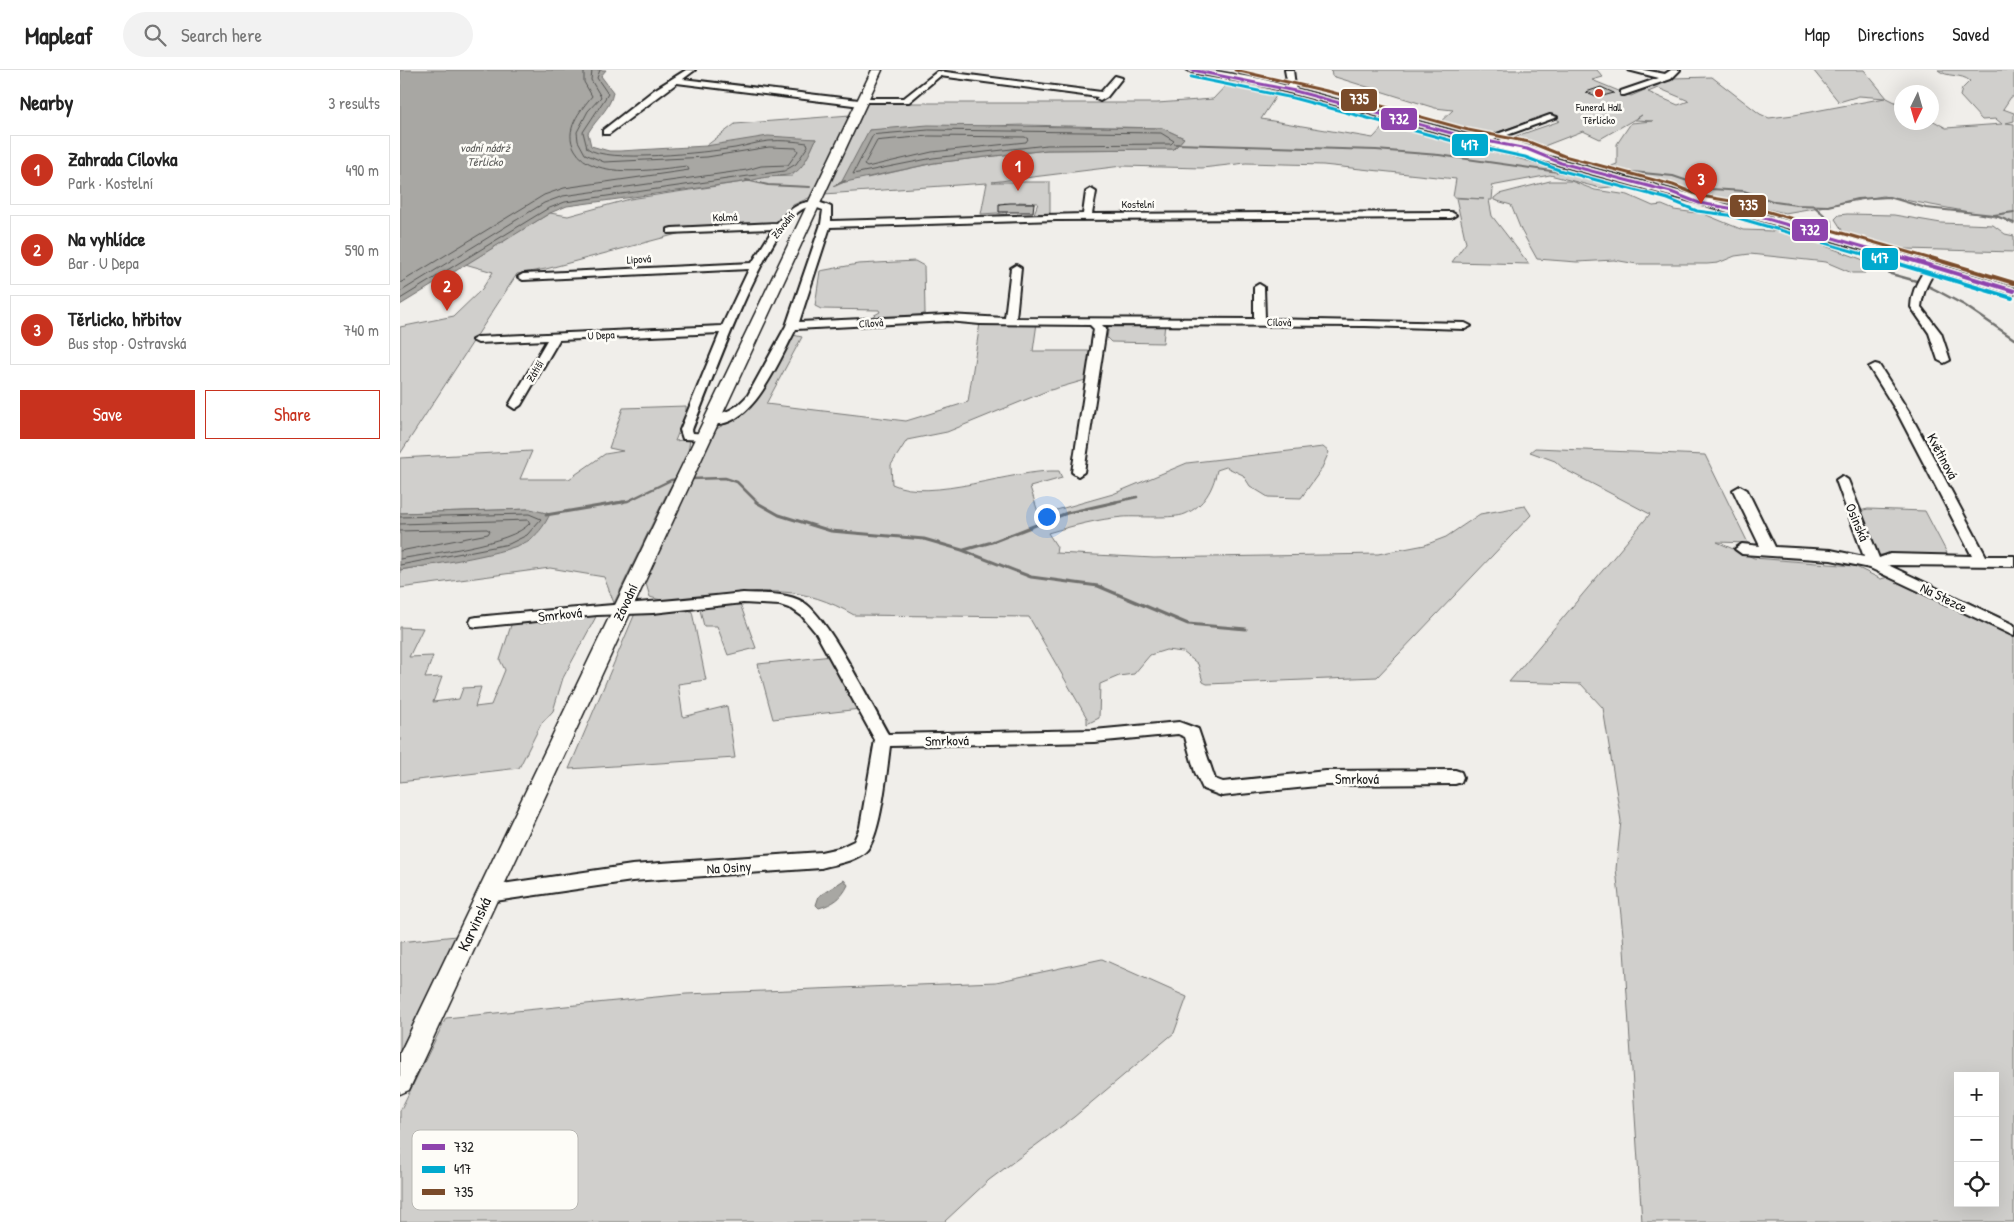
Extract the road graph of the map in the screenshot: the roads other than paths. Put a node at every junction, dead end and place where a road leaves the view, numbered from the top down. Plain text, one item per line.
1 (691, 70) edge
2 (877, 70) edge
3 (1192, 70) edge
4 (1289, 70) edge
5 (1632, 70) edge
6 (1676, 70) edge
7 (1668, 77) junction
8 (1118, 78) dead end
9 (675, 80) junction
10 (1293, 91) junction
11 (1624, 93) dead end
12 (862, 102) junction
13 (1553, 117) dead end
14 (606, 132) dead end
15 (1482, 141) junction
16 (1091, 192) dead end
17 (813, 205) junction
18 (1451, 215) dead end
19 (1088, 217) junction
20 (826, 224) junction
21 (780, 226) junction
22 (672, 231) dead end
23 (755, 266) junction
24 (1933, 266) junction
25 (1016, 268) dead end
26 (524, 276) dead end
27 (1259, 287) dead end
28 (2014, 291) edge
29 (1010, 321) junction
30 (1093, 321) junction
31 (1260, 322) junction
32 (792, 326) junction
33 (1465, 326) dead end
34 (725, 329) junction
35 (555, 337) junction
36 (478, 340) dead end
37 (1944, 360) dead end
38 (1875, 367) dead end
39 (515, 405) dead end
40 (711, 420) junction
41 (703, 437) junction
42 (1078, 472) dead end
43 (1842, 480) dead end
44 (1740, 490) dead end
45 (1742, 549) dead end
46 (1770, 550) junction
47 (1978, 560) junction
48 (2014, 561) edge
49 (1874, 564) junction
50 (622, 609) junction
51 (478, 622) dead end
52 (2014, 631) edge
53 (882, 740) junction
54 (548, 767) joint
55 (1455, 777) dead end
56 (488, 894) junction
57 (400, 1081) edge

1 - 9 street
2 - 12 main road, Závodní
3 - 10 main road
4 - 10 street
5 - 7 street
6 - 7 street
7 - 11 street
8 - 12 street
9 - 12 street
9 - 14 street
10 - 15 main road
12 - 17 main road, Závodní
13 - 15 street
15 - 24 main road
16 - 19 street
17 - 20 street, Závodní
17 - 21 street, Závodní
17 - 40 main road, Závodní
18 - 19 street, Kostelní
19 - 20 street, Kostelní
20 - 32 street
21 - 22 street, Kolmá
21 - 23 street, Závodní
23 - 26 street, Lipová
23 - 34 street, Závodní
24 - 28 main road
24 - 37 street
25 - 29 street
27 - 31 street
29 - 30 street, Cílová
29 - 32 street, Cílová
30 - 31 street, Cílová
30 - 42 street
31 - 33 street, Cílová
32 - 40 street
34 - 35 street, U Depa
34 - 41 street, Závodní
35 - 36 street, U Depa
35 - 39 street, Zátiší
38 - 47 street, Květinová
40 - 41 main road, Závodní
41 - 50 main road, Závodní
43 - 49 street, Osinská
44 - 46 street
45 - 46 street, Na Stezce
46 - 49 street, Na Stezce
47 - 48 street, Na Stezce
47 - 49 street, Na Stezce
49 - 52 street, Na Stezce
50 - 51 street, Smrková
50 - 53 street, Smrková
50 - 54 main road, Závodní
53 - 55 street, Smrková
53 - 56 street, Na Osiny
54 - 56 main road, Karvinská
56 - 57 main road, Karvinská

